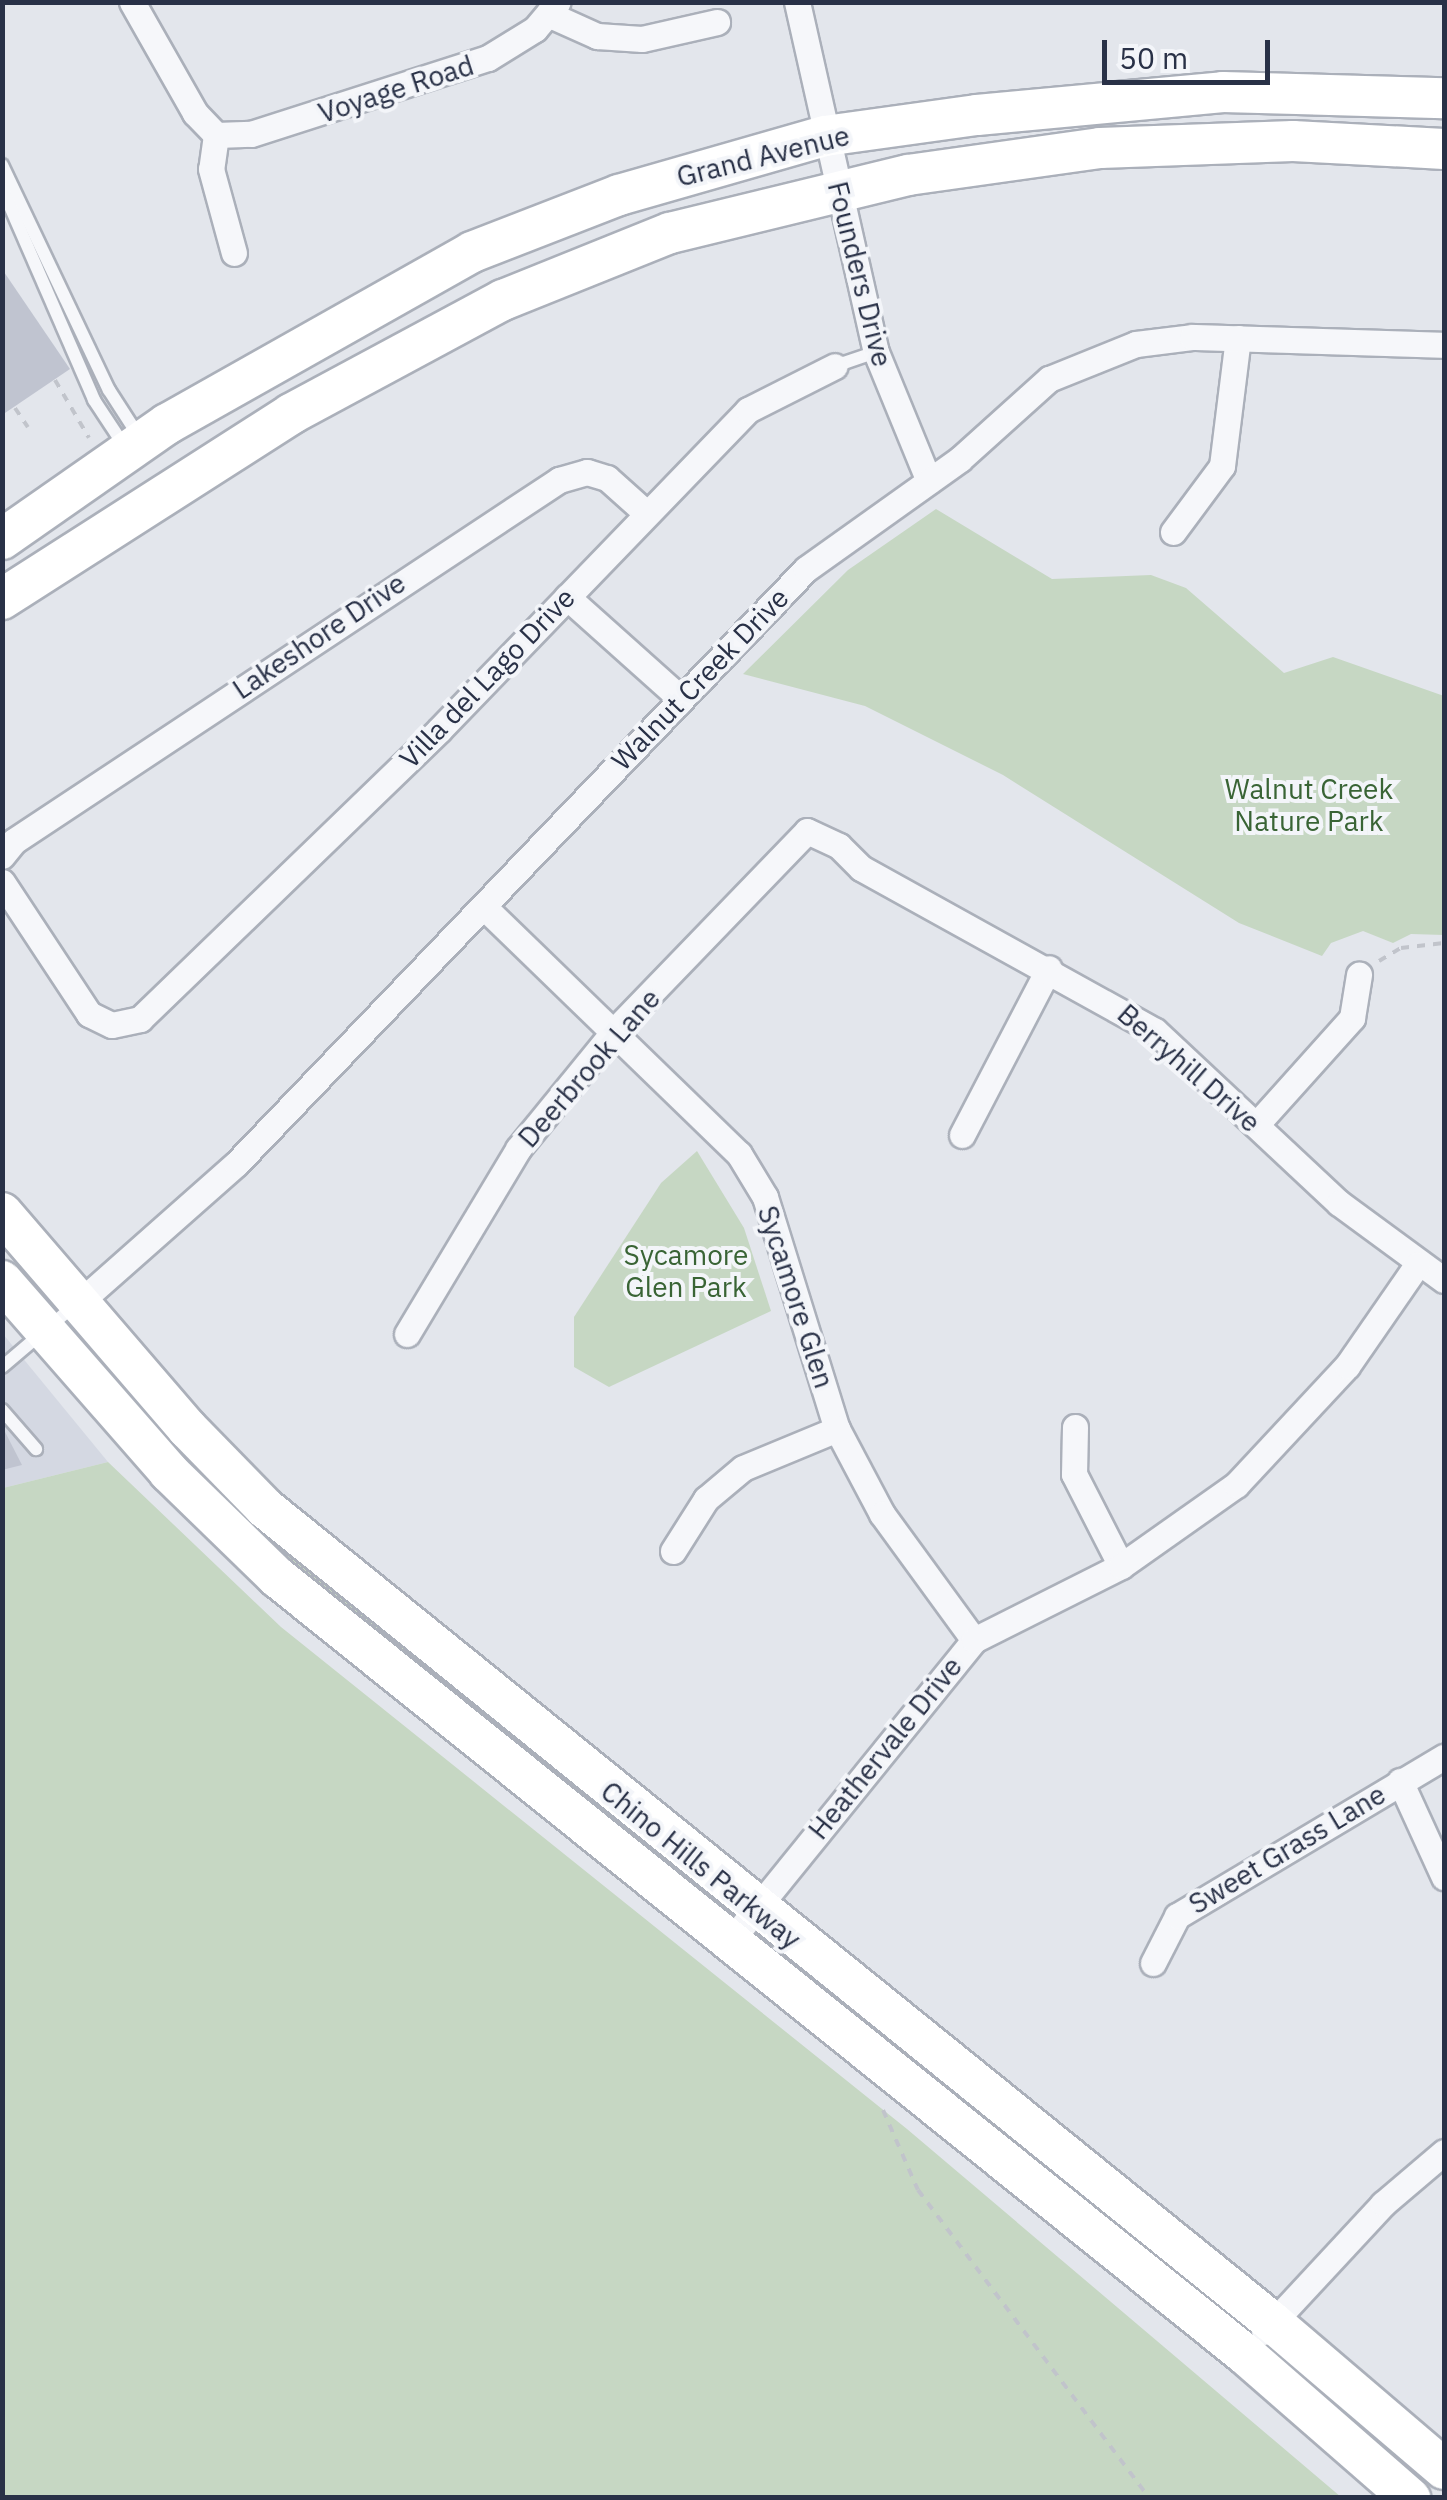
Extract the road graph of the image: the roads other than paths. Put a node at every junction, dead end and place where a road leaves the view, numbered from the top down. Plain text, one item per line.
1 (132, 2) edge
2 (797, 2) edge
3 (553, 8) edge
4 (717, 22) dead end
5 (1444, 98) edge
6 (216, 134) junction
7 (826, 136) junction
8 (1444, 149) edge
9 (2, 165) edge
10 (2, 188) edge
11 (838, 191) junction
12 (8, 214) edge
13 (18, 229) junction
14 (2, 239) edge
15 (234, 253) dead end
16 (1238, 338) junction
17 (1444, 345) edge
18 (876, 352) junction
19 (834, 366) joint
20 (135, 446) junction
21 (929, 482) junction
22 (168, 494) junction
23 (645, 512) junction
24 (1172, 532) dead end
25 (2, 539) edge
26 (568, 596) junction
27 (2, 599) edge
28 (680, 698) junction
29 (808, 832) joint
30 (2, 856) edge
31 (2, 882) edge
32 (484, 907) junction
33 (1049, 968) junction
34 (1359, 975) road end
35 (616, 1029) junction
36 (1256, 1125) junction
37 (962, 1135) dead end
38 (2, 1214) edge
39 (1417, 1265) junction
40 (1444, 1280) edge
41 (2, 1281) edge
42 (83, 1298) junction
43 (42, 1333) junction
44 (407, 1334) dead end
45 (2, 1367) edge
46 (2, 1410) edge
47 (1075, 1427) dead end
48 (837, 1429) junction
49 (36, 1449) dead end
50 (674, 1551) dead end
51 (1121, 1566) junction
52 (974, 1640) junction
53 (1444, 1757) edge
54 (1400, 1781) junction
55 (1444, 1877) edge
56 (755, 1910) junction
57 (728, 1944) junction
58 (1153, 1963) dead end
59 (1444, 2152) edge
60 (1272, 2322) junction
61 (1246, 2356) junction
62 (1444, 2469) edge
63 (1410, 2498) edge

1 - 6 street
2 - 7 street, Founders Drive
3 - 4 street
3 - 6 street, Voyage Road
5 - 7 main road, Grand Avenue
6 - 15 street
7 - 11 street, Founders Drive
7 - 20 main road, Grand Avenue
8 - 11 main road, Grand Avenue
9 - 20 lane
10 - 12 lane
11 - 18 street, Founders Drive
11 - 22 main road, Grand Avenue
12 - 13 lane
13 - 14 lane
13 - 20 lane
16 - 17 street, Walnut Creek Drive
16 - 21 street, Walnut Creek Drive
16 - 24 street
18 - 19 lane, Villa del Lago Drive
18 - 21 street, Founders Drive
19 - 23 street, Villa del Lago Drive
20 - 22 main road
20 - 25 main road, Grand Avenue
21 - 28 street, Walnut Creek Drive
22 - 27 main road, Grand Avenue
23 - 26 street, Villa del Lago Drive
23 - 30 street, Lakeshore Drive
26 - 28 street
26 - 31 street, Villa del Lago Drive
28 - 32 street, Walnut Creek Drive
29 - 33 street, Berryhill Drive
29 - 35 street, Deerbrook Lane
32 - 35 street, Sycamore Glen
32 - 42 street, Walnut Creek Drive
33 - 36 street, Berryhill Drive
33 - 37 street
34 - 36 street
35 - 44 street, Deerbrook Lane
35 - 48 street, Sycamore Glen
36 - 39 street, Berryhill Drive
38 - 42 main road, Chino Hills Parkway
39 - 40 street, Berryhill Drive
39 - 51 street, Heathervale Drive
41 - 43 main road, Chino Hills Parkway
42 - 43 lane, Walnut Creek Drive
42 - 56 main road, Chino Hills Parkway
43 - 45 lane, Walnut Creek Drive
43 - 57 main road, Chino Hills Parkway
46 - 49 lane
47 - 51 street
48 - 50 street
48 - 52 street, Sycamore Glen
51 - 52 street, Heathervale Drive
52 - 56 street, Heathervale Drive
53 - 54 street, Sweet Grass Lane
54 - 55 street
54 - 58 street, Sweet Grass Lane
56 - 57 street, Heathervale Drive
56 - 60 main road, Chino Hills Parkway
57 - 61 main road, Chino Hills Parkway
59 - 60 street
60 - 61 street
60 - 62 main road, Chino Hills Parkway
61 - 63 main road, Chino Hills Parkway

